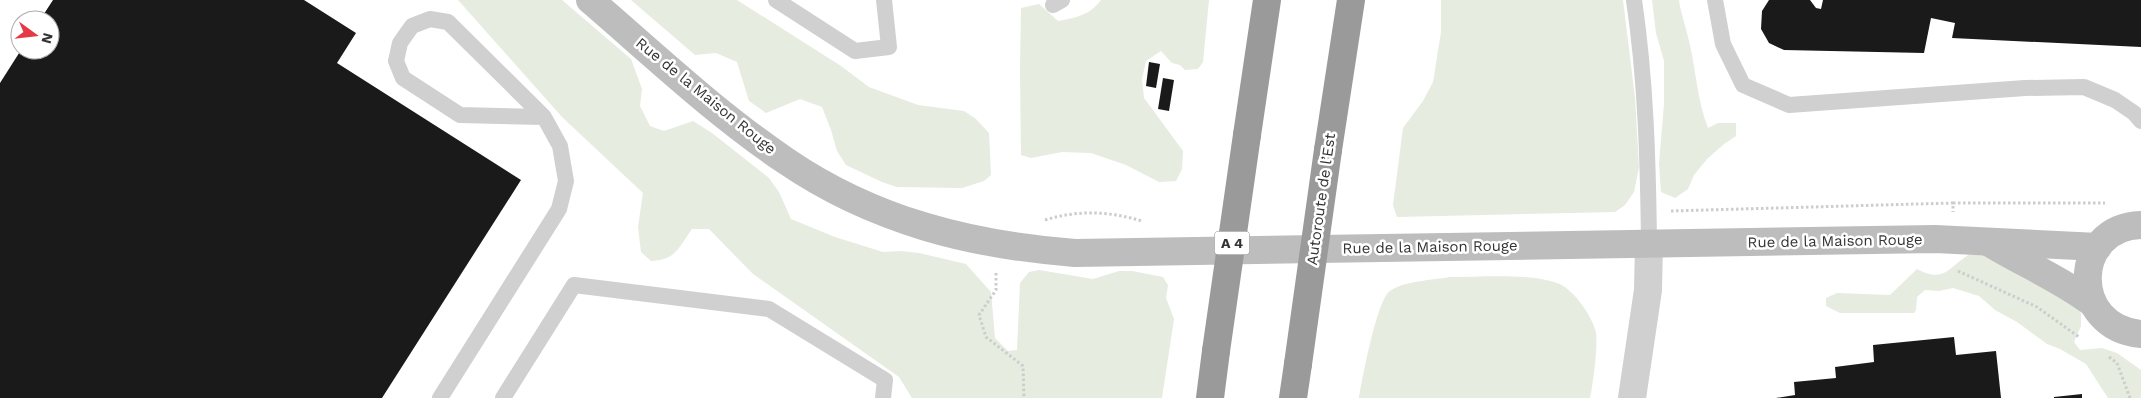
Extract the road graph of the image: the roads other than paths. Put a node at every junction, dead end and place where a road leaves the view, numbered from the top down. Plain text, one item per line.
1 (590, 0) edge
2 (776, 0) edge
3 (884, 0) edge
4 (1267, 0) edge
5 (1351, 0) edge
6 (1634, 0) edge
7 (1715, 0) edge
8 (544, 117) junction
9 (2141, 121) edge
10 (2141, 225) edge
11 (1985, 240) junction
12 (1649, 243) junction
13 (2098, 247) junction
14 (2091, 302) junction
15 (2129, 331) edge
16 (2141, 351) edge
17 (440, 398) edge
18 (504, 398) edge
19 (883, 398) edge
20 (1210, 398) edge
21 (1293, 398) edge
22 (1632, 398) edge

1 - 12 street, Rue de la Maison Rouge
2 - 3 lane
4 - 20 highway, A 4, bridge
5 - 21 highway, Autoroute de l’Est, bridge
6 - 12 lane
7 - 9 lane
8 - 8 lane
8 - 17 lane
10 - 13 street
11 - 12 street, Rue de la Maison Rouge
11 - 13 street, Rue de la Maison Rouge
11 - 14 street
12 - 22 street
13 - 14 street
14 - 15 street
15 - 16 street
18 - 19 lane

